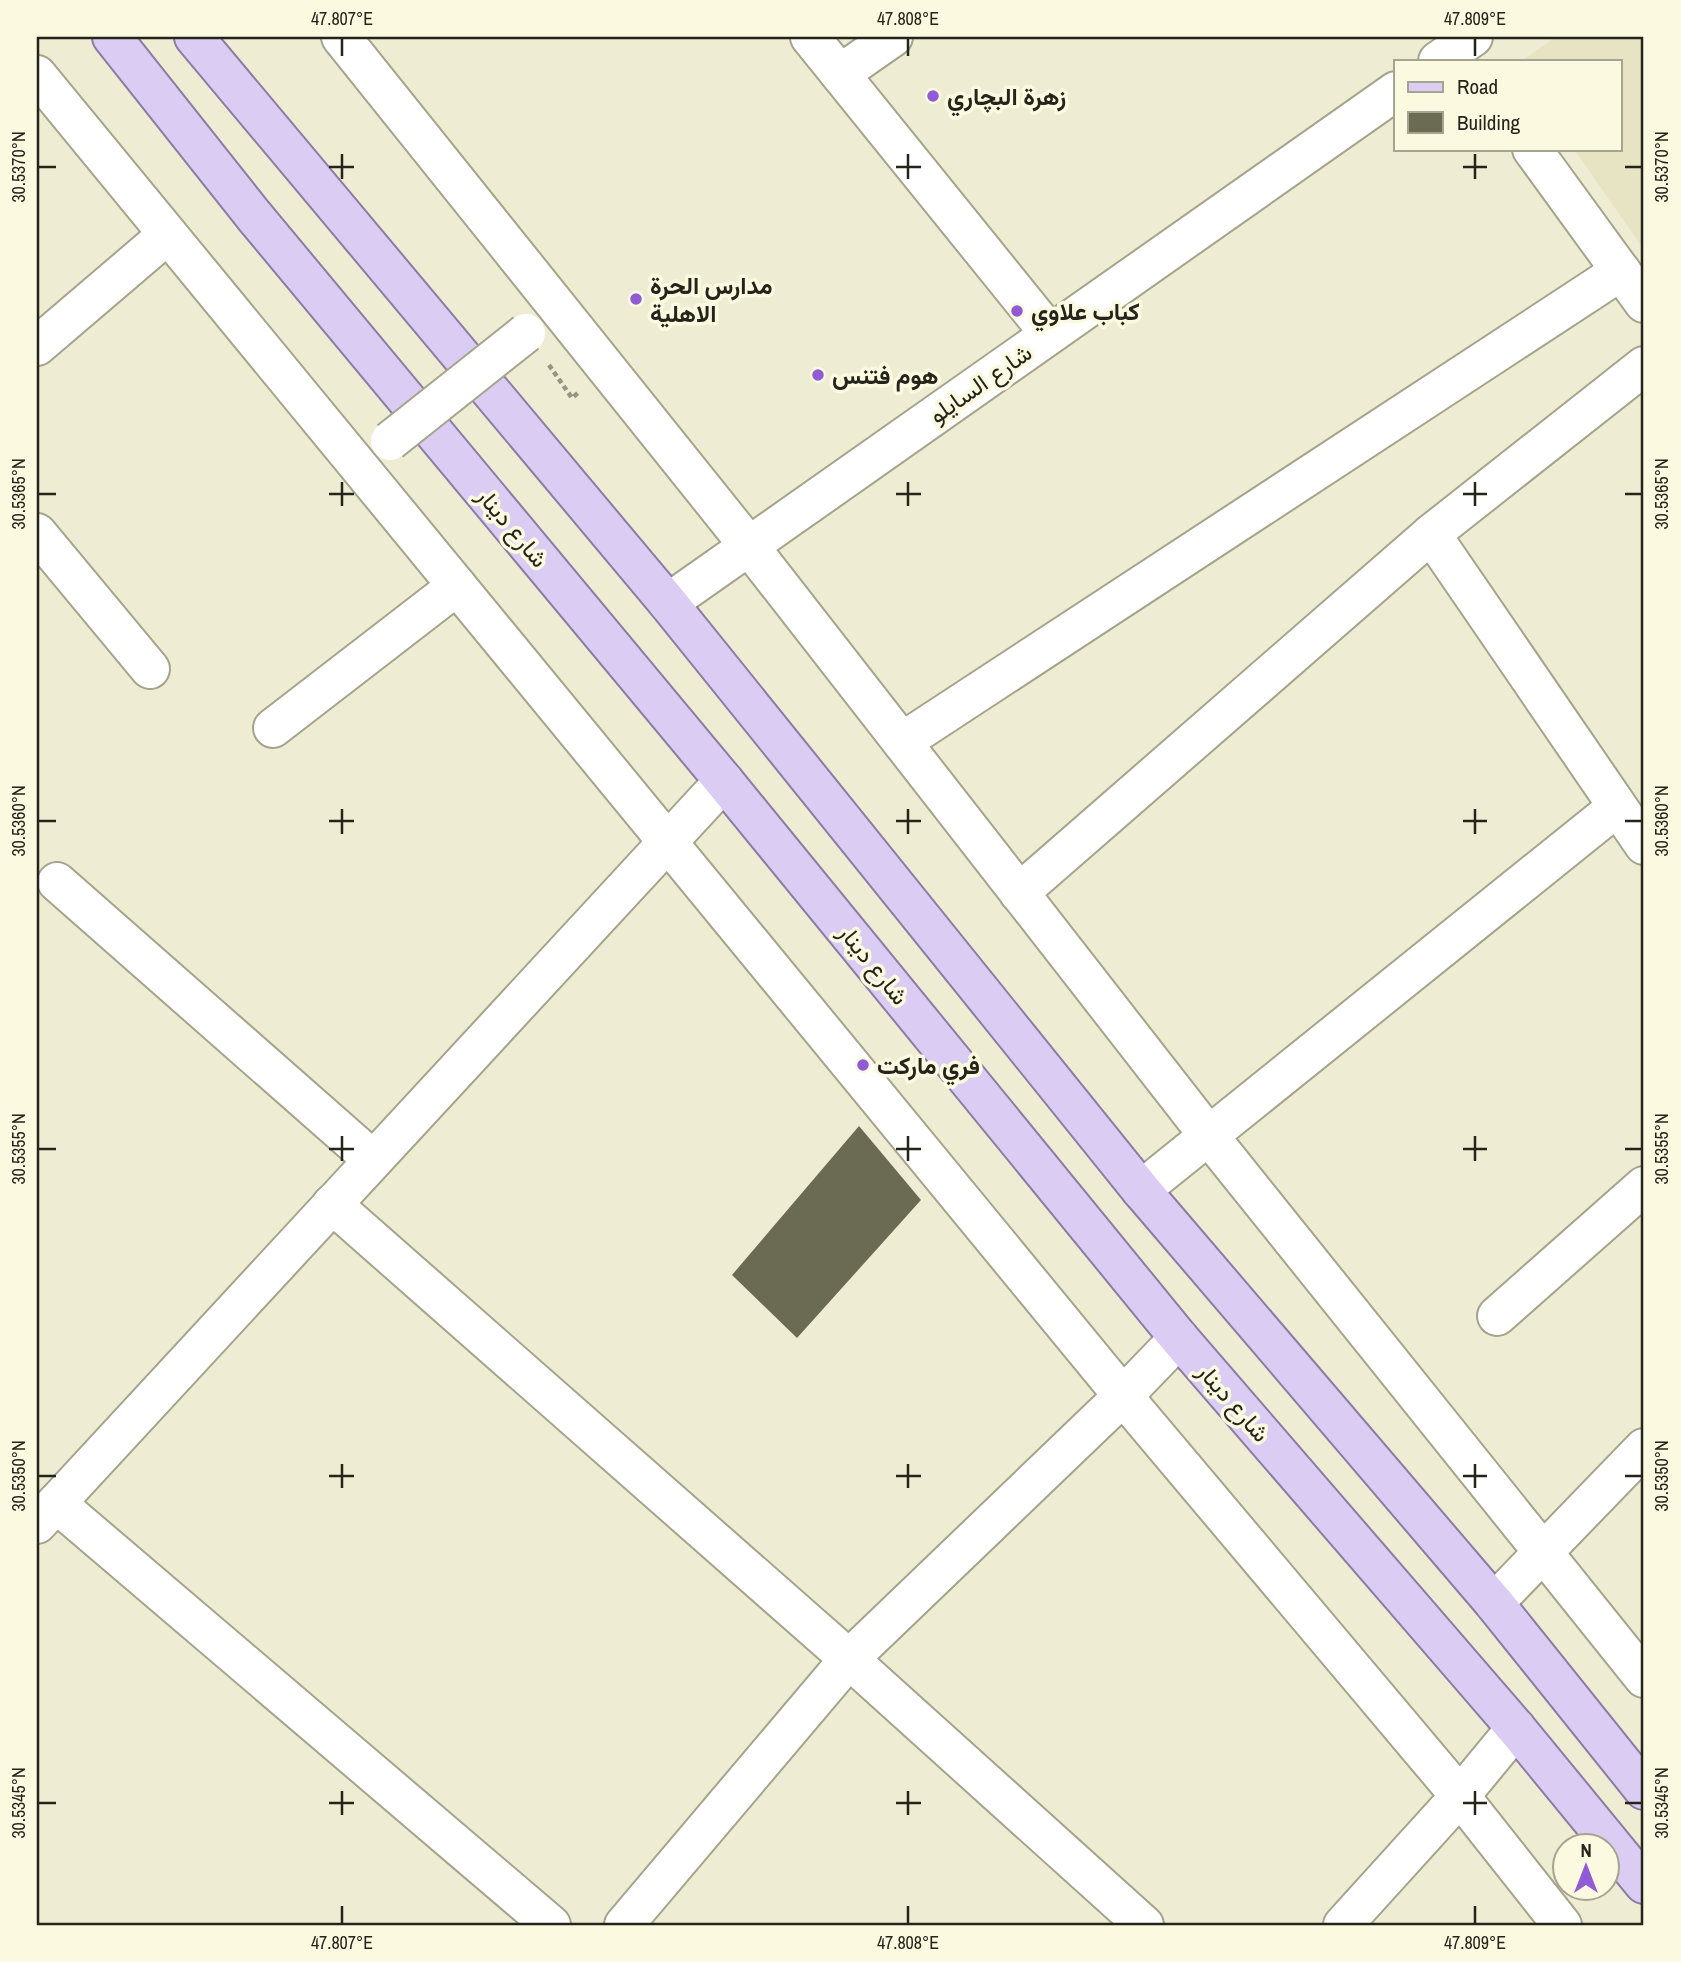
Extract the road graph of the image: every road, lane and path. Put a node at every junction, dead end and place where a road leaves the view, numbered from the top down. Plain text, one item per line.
1 (112, 37) edge
2 (194, 37) edge
3 (341, 37) edge
4 (810, 37) edge
5 (893, 37) edge
6 (840, 74) junction
7 (37, 75) edge
8 (1394, 92) edge
9 (1533, 150) edge
10 (167, 235) junction
11 (1621, 271) junction
12 (1644, 303) edge
13 (526, 333) dead end
14 (1050, 334) junction
15 (37, 346) edge
16 (1644, 366) edge
17 (390, 441) dead end
18 (37, 533) edge
19 (1431, 534) junction
20 (749, 546) junction
21 (457, 586) junction
22 (668, 603) junction
23 (150, 669) dead end
24 (273, 728) dead end
25 (902, 742) junction
26 (724, 781) junction
27 (1617, 807) junction
28 (666, 842) junction
29 (1644, 845) edge
30 (57, 882) dead end
31 (1020, 893) junction
32 (1209, 1136) junction
33 (373, 1160) junction
34 (1644, 1186) edge
35 (1141, 1191) junction
36 (332, 1204) junction
37 (1497, 1315) dead end
38 (1179, 1338) junction
39 (1123, 1396) junction
40 (1644, 1448) edge
41 (46, 1513) edge
42 (1541, 1553) junction
43 (1494, 1603) junction
44 (849, 1659) junction
45 (1644, 1678) edge
46 (1516, 1728) junction
47 (1644, 1790) edge
48 (1460, 1796) junction
49 (1644, 1884) edge
50 (551, 1925) edge
51 (624, 1925) edge
52 (1144, 1925) edge
53 (1343, 1925) edge
54 (1562, 1925) edge

1 - 26 main road, شارع دينار
2 - 22 main road
3 - 20 street
4 - 6 street
5 - 6 street
6 - 14 street
7 - 10 street
8 - 14 street, شارع السايلو
9 - 11 street
10 - 15 street
10 - 21 street
11 - 12 street
11 - 25 street
13 - 17 street, bridge
14 - 20 street, شارع السايلو
16 - 19 street
18 - 23 street
19 - 27 street
19 - 31 street
20 - 22 street, شارع السايلو
20 - 25 street
21 - 24 street
21 - 28 street
22 - 35 main road
25 - 31 street
26 - 28 street
26 - 38 main road, شارع دينار
27 - 29 street
27 - 32 street
28 - 33 street
28 - 39 street
30 - 33 street
31 - 32 street
32 - 35 street
32 - 42 street
33 - 36 street
34 - 37 street
35 - 43 main road
36 - 41 street
36 - 44 street
38 - 39 street
38 - 46 main road, شارع دينار
39 - 44 street
39 - 48 street
40 - 42 street
41 - 50 street
42 - 43 street
42 - 45 street
43 - 47 main road
44 - 51 street
44 - 52 street
46 - 48 street
46 - 49 main road, شارع دينار
48 - 53 street
48 - 54 street

